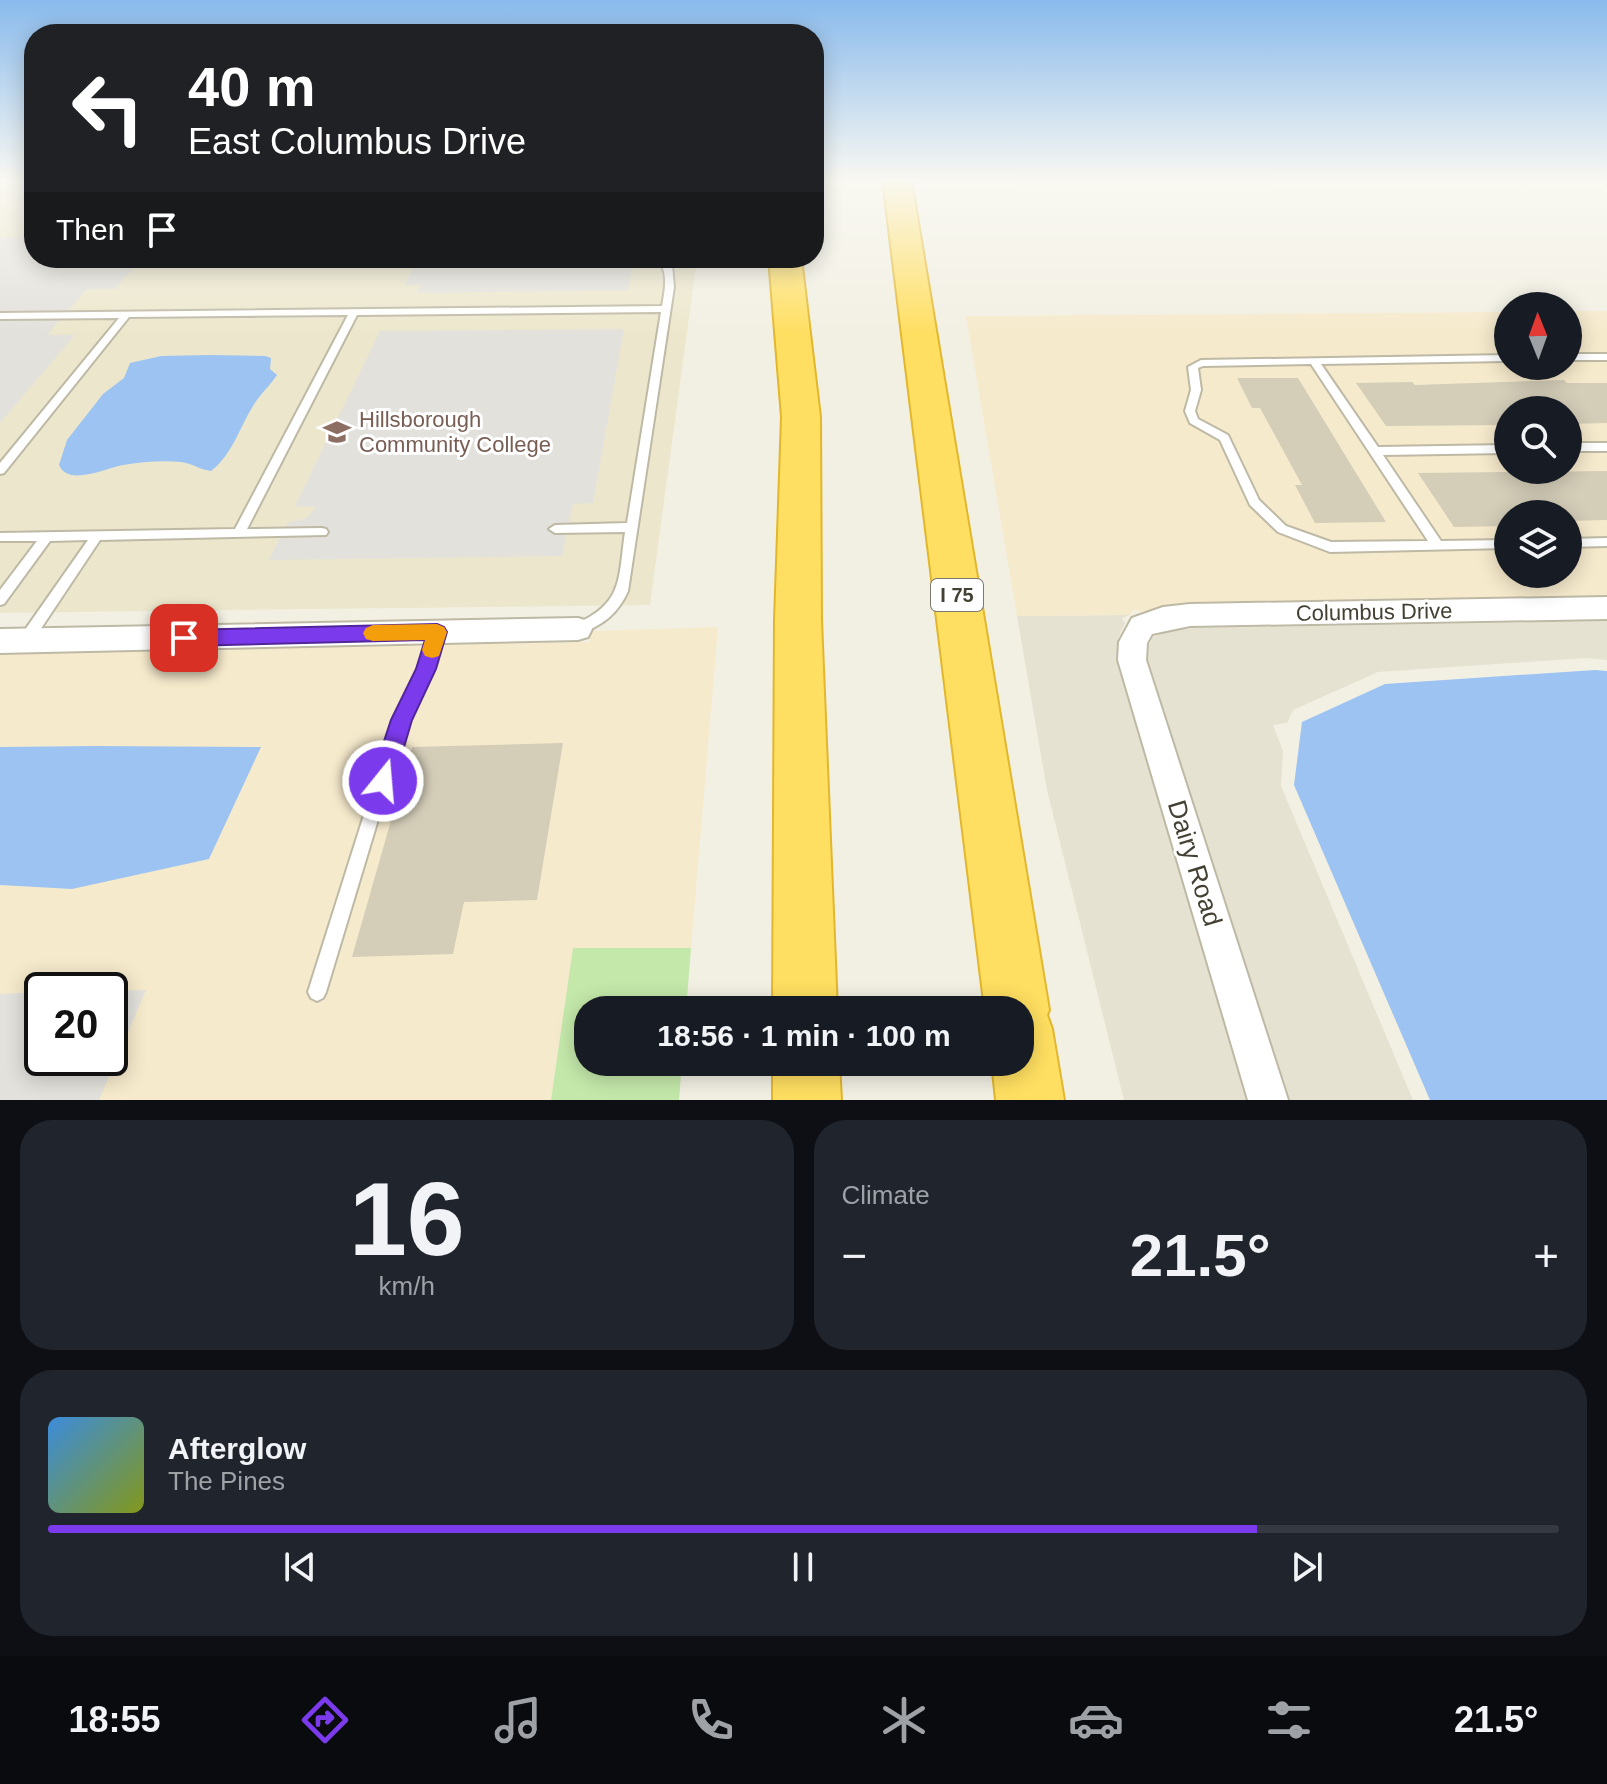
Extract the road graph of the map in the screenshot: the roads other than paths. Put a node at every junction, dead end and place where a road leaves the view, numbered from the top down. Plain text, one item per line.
1 (904, 231) edge
2 (668, 268) edge
3 (786, 268) edge
4 (666, 309) junction
5 (354, 312) junction
6 (126, 315) junction
7 (0, 316) edge
8 (1582, 357) edge
9 (1607, 357) edge
10 (1494, 358) edge
11 (1314, 361) junction
12 (1582, 447) edge
13 (1607, 447) edge
14 (1494, 449) edge
15 (1375, 451) junction
16 (0, 470) edge
17 (633, 527) junction
18 (555, 529) dead end
19 (322, 532) dead end
20 (238, 534) junction
21 (0, 537) edge
22 (46, 537) junction
23 (96, 537) junction
24 (1607, 542) edge
25 (1582, 543) edge
26 (1494, 544) edge
27 (1438, 546) junction
28 (0, 600) edge
29 (1607, 608) edge
30 (1142, 626) joint
31 (578, 629) joint
32 (437, 632) junction
33 (13, 641) edge
34 (317, 992) dead end
35 (805, 996) edge
36 (1015, 996) edge
37 (806, 1076) edge
38 (1027, 1076) edge
39 (807, 1100) edge
40 (1030, 1100) edge
41 (1268, 1100) edge

1 - 36 highway, I 75
2 - 4 lane
3 - 35 highway
4 - 5 lane
4 - 17 lane
5 - 6 lane
5 - 20 lane
6 - 7 lane
6 - 16 lane
8 - 9 lane
10 - 11 lane
11 - 15 lane
11 - 27 lane
12 - 13 lane
14 - 15 lane
15 - 27 lane
17 - 18 lane
17 - 31 lane
19 - 20 lane
20 - 23 lane
21 - 22 lane
22 - 23 lane
22 - 28 lane
23 - 33 lane
24 - 25 lane
26 - 27 lane
29 - 30 street, Columbus Drive
30 - 41 street, Dairy Road
31 - 32 street
32 - 33 street
32 - 34 lane
37 - 39 highway
38 - 40 highway

